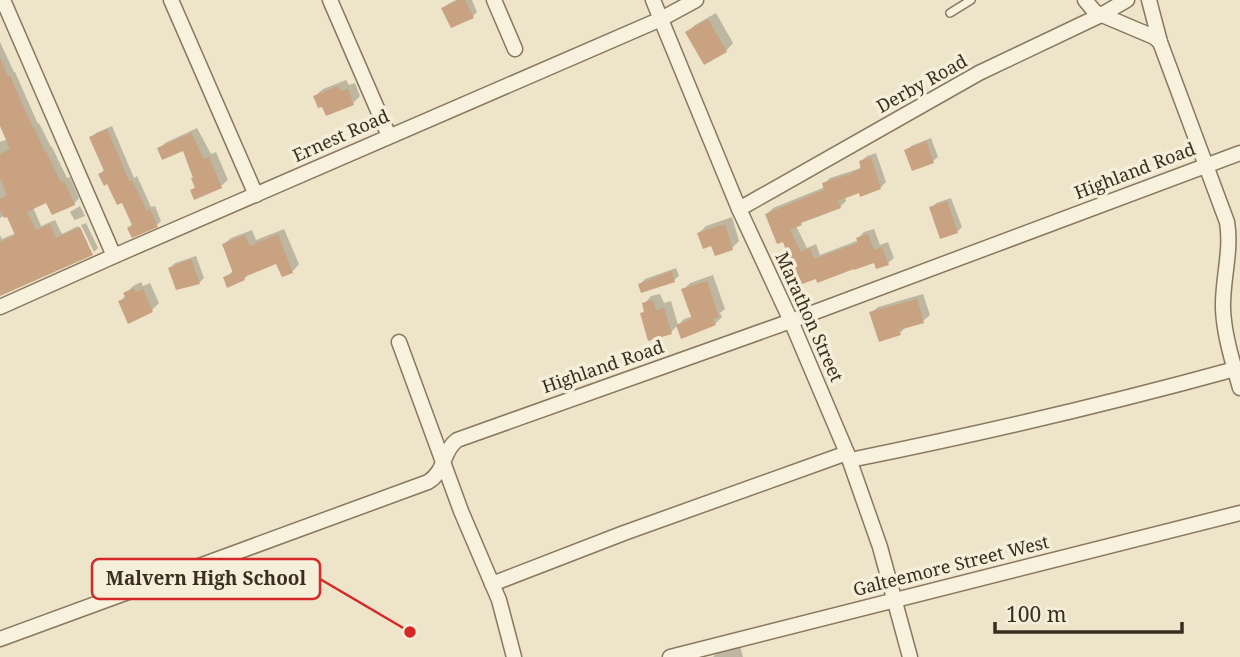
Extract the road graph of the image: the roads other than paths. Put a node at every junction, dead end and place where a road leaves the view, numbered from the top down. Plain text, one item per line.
1 (3, 0) edge
2 (171, 0) edge
3 (330, 0) edge
4 (494, 0) edge
5 (653, 0) edge
6 (696, 0) edge
7 (971, 0) edge
8 (1085, 0) edge
9 (1127, 0) edge
10 (1149, 0) edge
11 (950, 13) dead end
12 (1101, 15) junction
13 (661, 19) junction
14 (1160, 42) junction
15 (515, 49) dead end
16 (389, 136) junction
17 (1240, 153) edge
18 (1206, 165) junction
19 (256, 195) junction
20 (739, 209) junction
21 (114, 256) junction
22 (0, 307) edge
23 (791, 321) junction
24 (400, 342) dead end
25 (1235, 369) junction
26 (1240, 388) edge
27 (849, 457) junction
28 (444, 463) junction
29 (1240, 513) edge
30 (492, 584) junction
31 (896, 600) junction
32 (0, 639) edge
33 (514, 657) edge
34 (670, 657) edge
35 (910, 657) edge

1 - 21 street
2 - 19 street
3 - 16 street
4 - 15 street
5 - 13 street, Marathon Street
6 - 13 street, Ernest Road
7 - 11 lane
8 - 12 street
9 - 12 street, Derby Road
10 - 14 street
12 - 14 street
12 - 20 street, Derby Road
13 - 16 street, Ernest Road
13 - 20 street, Marathon Street
14 - 18 street
16 - 19 street, Ernest Road
17 - 18 street, Highland Road
18 - 23 street, Highland Road
18 - 25 street
19 - 21 street, Ernest Road
20 - 23 street, Marathon Street
21 - 22 street, Ernest Road
23 - 27 street, Marathon Street
23 - 28 street, Highland Road
24 - 28 street
25 - 26 street
25 - 27 street
27 - 30 street
27 - 31 street, Marathon Street
28 - 30 street
28 - 32 street, Highland Road
29 - 31 street, Galteemore Street West
30 - 33 street
31 - 34 street, Galteemore Street West
31 - 35 street, Marathon Street

